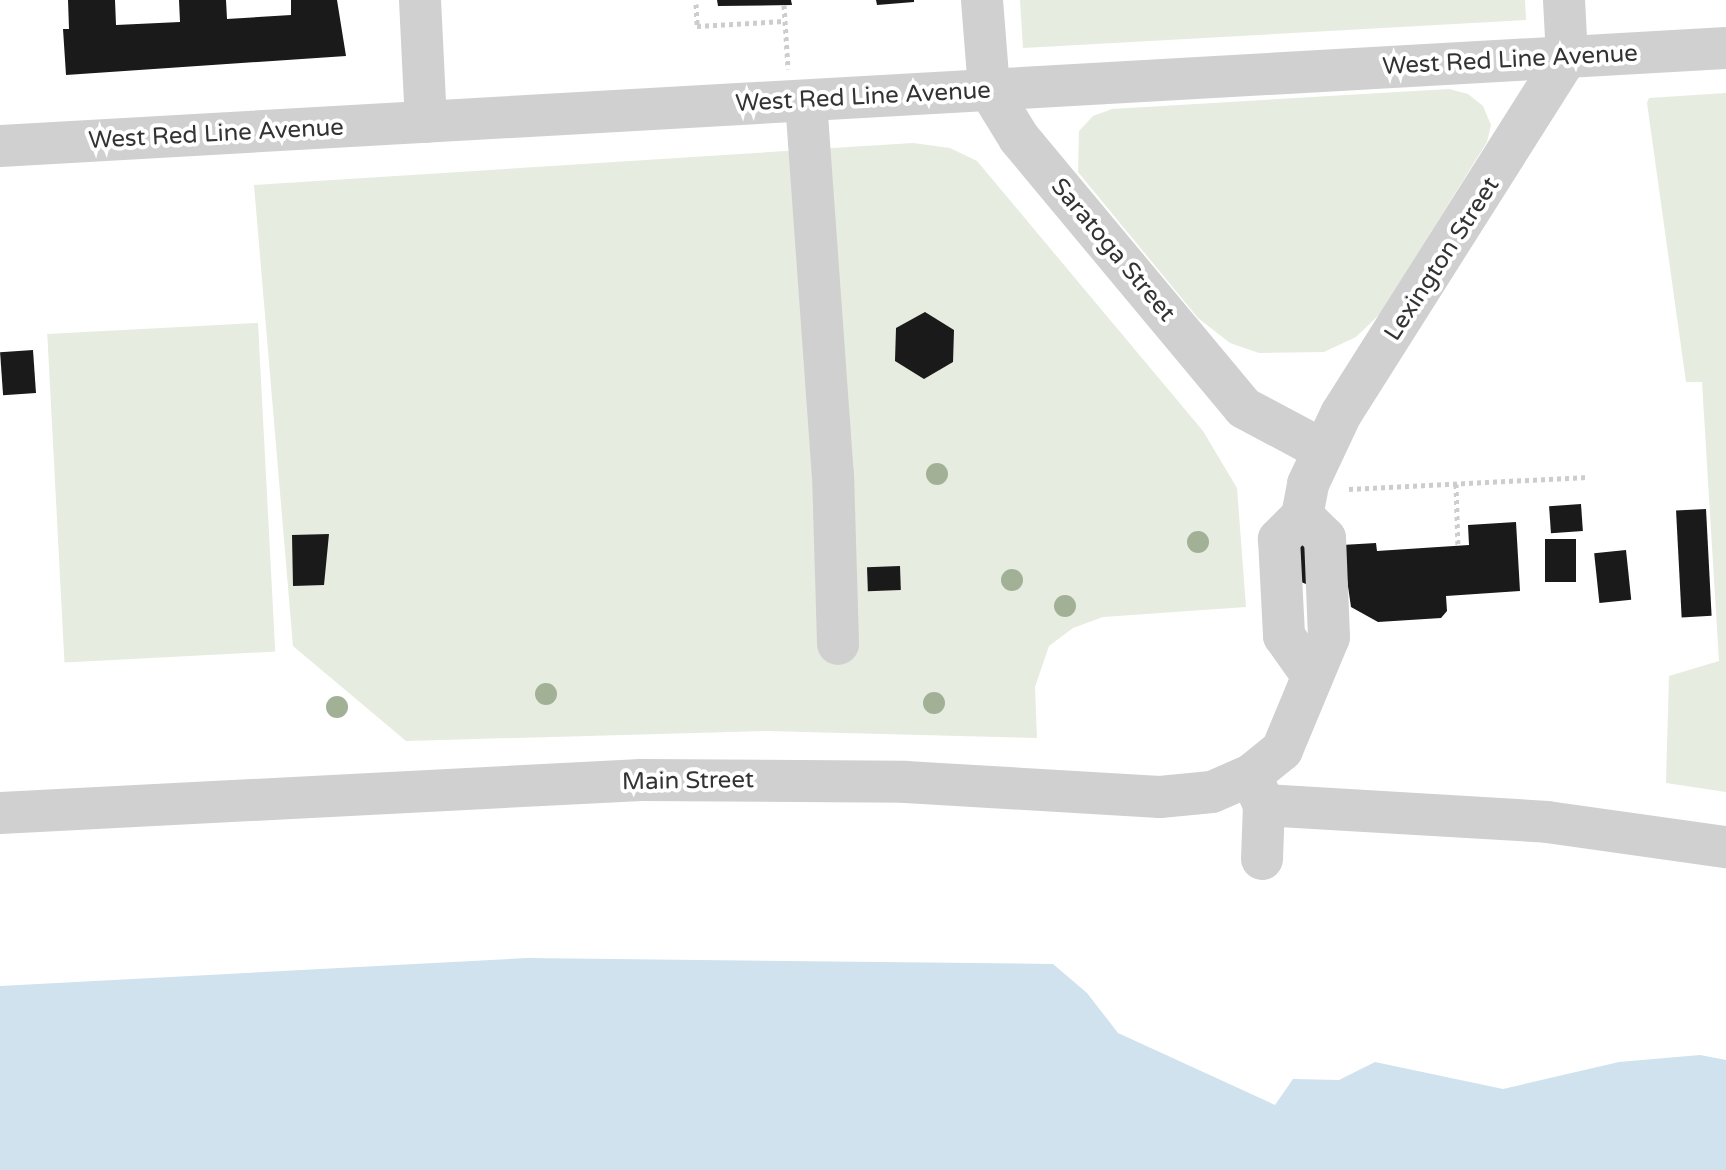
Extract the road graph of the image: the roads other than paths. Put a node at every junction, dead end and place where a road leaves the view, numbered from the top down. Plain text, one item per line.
1 (420, 0) edge
2 (982, 0) edge
3 (1564, 0) edge
4 (1726, 48) edge
5 (1567, 57) junction
6 (989, 89) junction
7 (798, 101) junction
8 (426, 122) junction
9 (0, 146) edge
10 (1321, 449) junction
11 (838, 644) dead end
12 (1311, 674) joint
13 (1257, 790) junction
14 (0, 813) edge
15 (1726, 847) edge
16 (1262, 859) dead end

1 - 8 street
2 - 6 street, Saratoga Street
3 - 5 street
4 - 5 street, West Red Line Avenue
5 - 6 street, West Red Line Avenue
5 - 10 street, Lexington Street
6 - 7 street, West Red Line Avenue
6 - 10 street, Saratoga Street
7 - 8 street, West Red Line Avenue
7 - 11 street
8 - 9 street, West Red Line Avenue
10 - 12 street, Lexington Street
12 - 13 street, Main Street
13 - 14 street, Main Street
13 - 15 street
13 - 16 street

